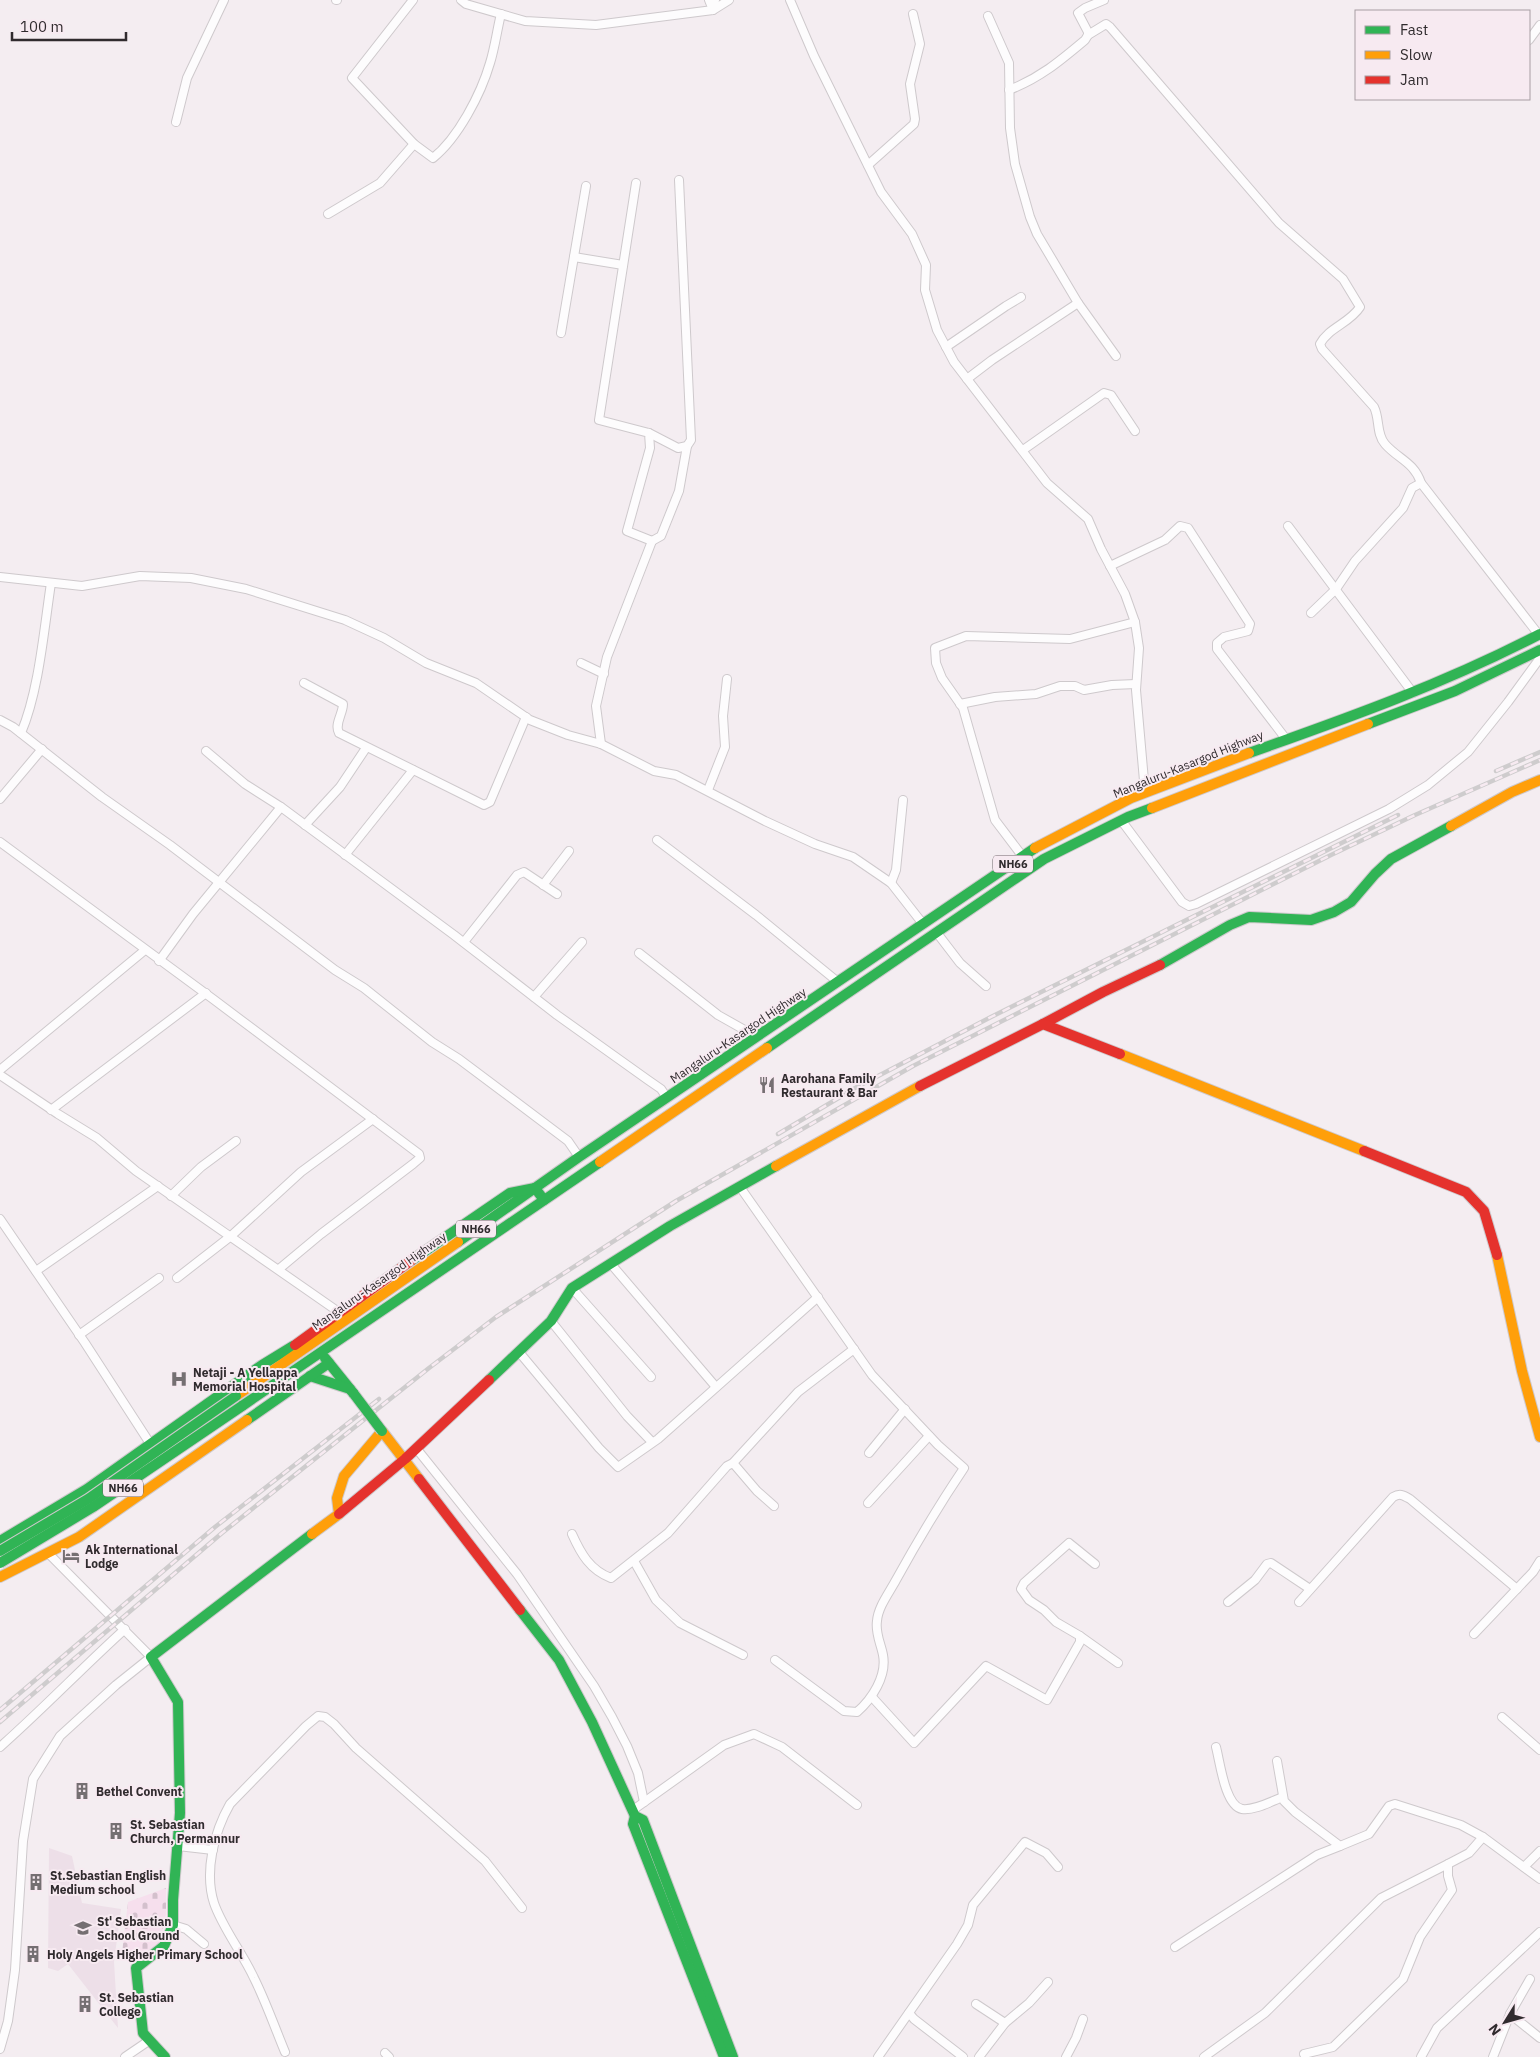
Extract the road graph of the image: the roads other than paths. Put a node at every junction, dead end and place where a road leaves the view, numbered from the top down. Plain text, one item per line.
1 (224, 0) edge
2 (413, 0) edge
3 (461, 0) edge
4 (709, 0) edge
5 (715, 0) edge
6 (729, 0) edge
7 (790, 0) edge
8 (1104, 0) edge
9 (713, 10) junction
10 (501, 14) junction
11 (913, 14) dead end
12 (988, 16) dead end
13 (1540, 25) edge
14 (1088, 35) junction
15 (1530, 39) edge
16 (1009, 90) junction
17 (176, 122) dead end
18 (414, 144) junction
19 (868, 165) junction
20 (679, 180) dead end
21 (636, 183) dead end
22 (586, 186) dead end
23 (328, 214) dead end
24 (574, 257) junction
25 (623, 265) junction
26 (1021, 297) dead end
27 (1078, 303) junction
28 (561, 333) dead end
29 (946, 347) junction
30 (1116, 356) dead end
31 (967, 379) junction
32 (1135, 431) dead end
33 (649, 433) junction
34 (687, 446) junction
35 (1023, 450) junction
36 (1422, 483) junction
37 (1288, 526) dead end
38 (652, 541) junction
39 (1110, 566) junction
40 (0, 577) edge
41 (51, 583) junction
42 (1336, 589) junction
43 (1311, 613) dead end
44 (1134, 622) junction
45 (1539, 634) edge
46 (1540, 650) edge
47 (1540, 658) edge
48 (581, 663) dead end
49 (604, 674) junction
50 (727, 679) dead end
51 (304, 684) dead end
52 (1136, 684) junction
53 (1413, 693) junction
54 (960, 704) junction
55 (526, 717) junction
56 (0, 720) edge
57 (21, 733) junction
58 (1286, 739) junction
59 (601, 744) junction
60 (366, 748) junction
61 (42, 749) junction
62 (206, 751) dead end
63 (413, 770) junction
64 (1540, 780) edge
65 (708, 790) junction
66 (1145, 792) junction
67 (0, 799) edge
68 (903, 800) dead end
69 (281, 807) junction
70 (1121, 820) junction
71 (305, 825) junction
72 (657, 840) dead end
73 (0, 842) edge
74 (569, 851) dead end
75 (345, 855) junction
76 (1023, 857) junction
77 (219, 882) junction
78 (891, 883) junction
79 (544, 885) junction
80 (558, 894) dead end
81 (923, 924) junction
82 (937, 933) junction
83 (464, 942) junction
84 (582, 942) dead end
85 (145, 950) junction
86 (639, 953) dead end
87 (159, 961) junction
88 (838, 982) junction
89 (986, 986) dead end
90 (206, 993) junction
91 (534, 997) junction
92 (1043, 1024) junction
93 (758, 1037) junction
94 (0, 1070) edge
95 (0, 1075) edge
96 (667, 1098) junction
97 (51, 1110) junction
98 (373, 1119) junction
99 (236, 1141) dead end
100 (579, 1157) junction
101 (158, 1186) junction
102 (740, 1187) junction
103 (535, 1188) junction
104 (171, 1196) junction
105 (544, 1200) junction
106 (0, 1219) edge
107 (231, 1236) junction
108 (611, 1264) junction
109 (279, 1269) junction
110 (36, 1271) junction
111 (159, 1278) dead end
112 (177, 1278) dead end
113 (572, 1288) junction
114 (818, 1298) junction
115 (342, 1315) junction
116 (551, 1321) junction
117 (79, 1335) junction
118 (311, 1344) junction
119 (293, 1346) junction
120 (854, 1349) junction
121 (519, 1352) junction
122 (320, 1353) junction
123 (329, 1363) junction
124 (310, 1376) junction
125 (651, 1377) dead end
126 (716, 1387) junction
127 (352, 1392) junction
128 (904, 1409) junction
129 (1538, 1418) edge
130 (382, 1432) junction
131 (929, 1436) junction
132 (1540, 1437) edge
133 (652, 1442) junction
134 (151, 1445) junction
135 (416, 1448) junction
136 (870, 1453) dead end
137 (405, 1458) junction
138 (733, 1463) junction
139 (868, 1503) dead end
140 (774, 1506) dead end
141 (339, 1514) junction
142 (572, 1534) dead end
143 (0, 1541) edge
144 (0, 1550) edge
145 (48, 1553) junction
146 (634, 1560) junction
147 (1540, 1561) edge
148 (0, 1563) edge
149 (1095, 1564) dead end
150 (18, 1566) junction
151 (0, 1576) edge
152 (1310, 1589) junction
153 (1517, 1589) junction
154 (1228, 1602) dead end
155 (1299, 1602) dead end
156 (125, 1629) junction
157 (1474, 1634) dead end
158 (1080, 1636) junction
159 (743, 1655) dead end
160 (151, 1657) junction
161 (775, 1660) dead end
162 (1118, 1663) dead end
163 (872, 1697) junction
164 (1502, 1717) dead end
165 (0, 1747) edge
166 (1216, 1747) dead end
167 (1540, 1750) edge
168 (1277, 1761) dead end
169 (1283, 1797) junction
170 (644, 1802) junction
171 (857, 1805) dead end
172 (634, 1813) junction
173 (1483, 1837) junction
174 (178, 1846) junction
175 (1340, 1846) junction
176 (213, 1850) junction
177 (1540, 1851) edge
178 (1448, 1864) junction
179 (1058, 1867) dead end
180 (1524, 1867) junction
181 (1540, 1879) edge
182 (522, 1908) dead end
183 (173, 1926) junction
184 (1540, 1932) edge
185 (204, 1944) dead end
186 (1175, 1947) dead end
187 (1530, 1979) dead end
188 (1048, 1982) dead end
189 (976, 2004) dead end
190 (909, 2013) junction
191 (1510, 2014) junction
192 (1083, 2019) dead end
193 (1005, 2023) junction
194 (1540, 2038) edge
195 (150, 2040) junction
196 (0, 2048) edge
197 (285, 2052) dead end
198 (125, 2057) edge
199 (165, 2057) edge
200 (724, 2057) edge
201 (733, 2057) edge
202 (878, 2057) edge
203 (963, 2057) edge
204 (979, 2057) edge
205 (1066, 2057) edge
206 (1204, 2057) edge
207 (1306, 2057) edge
208 (1421, 2057) edge
209 (1493, 2057) edge

1 - 17 street
2 - 18 street
3 - 10 street
4 - 9 street
5 - 9 street
6 - 9 street
7 - 19 street
8 - 14 street
9 - 10 street
10 - 18 street
11 - 19 street
12 - 16 street
13 - 15 street
14 - 16 street
14 - 36 street
16 - 27 street
18 - 23 street
19 - 29 street
20 - 34 street
21 - 25 street
22 - 24 street
24 - 25 street
24 - 28 street
25 - 33 street
26 - 29 street
27 - 30 street
27 - 31 street
29 - 31 street
31 - 35 street
32 - 35 street
33 - 34 street
33 - 38 street
34 - 38 street
35 - 39 street
36 - 42 street
36 - 45 street
37 - 42 street
38 - 49 street
39 - 44 street
39 - 58 street
40 - 41 street
41 - 55 street
41 - 57 street
42 - 43 street
42 - 53 street
44 - 52 street
44 - 54 street
45 - 53 main road, Mangaluru-Kasargod Highway / NH66
46 - 70 main road, Mangaluru-Kasargod Highway / NH66
47 - 70 street
48 - 49 street
49 - 59 street
50 - 65 street
51 - 60 street
52 - 54 street
52 - 66 street
53 - 58 main road, Mangaluru-Kasargod Highway / NH66
54 - 76 street
55 - 59 street
55 - 63 street
56 - 57 street
57 - 61 street
58 - 66 main road, Mangaluru-Kasargod Highway / NH66
59 - 65 street
60 - 63 street
60 - 71 street
61 - 67 street
61 - 77 street
62 - 69 street
63 - 75 street
64 - 92 main road
65 - 78 street
66 - 76 main road, Mangaluru-Kasargod Highway / NH66
68 - 78 street
69 - 71 street
69 - 77 street
70 - 82 main road, Mangaluru-Kasargod Highway / NH66
71 - 75 street
72 - 88 street
73 - 85 street
74 - 79 street
75 - 83 street
76 - 81 main road, Mangaluru-Kasargod Highway / NH66
77 - 87 street
77 - 100 street
78 - 81 street
79 - 80 street
79 - 83 street
81 - 88 main road, Mangaluru-Kasargod Highway / NH66
82 - 89 street
82 - 105 main road, Mangaluru-Kasargod Highway / NH66
83 - 91 street
84 - 91 street
85 - 87 street
85 - 94 street
86 - 93 street
87 - 90 street
88 - 93 main road, Mangaluru-Kasargod Highway / NH66
90 - 97 street
90 - 98 street
91 - 96 street
92 - 102 main road
92 - 129 main road
93 - 96 main road, Mangaluru-Kasargod Highway / NH66
95 - 97 street
96 - 100 main road, Mangaluru-Kasargod Highway / NH66
97 - 101 street
98 - 107 street
98 - 109 street
99 - 104 street
100 - 103 main road, Mangaluru-Kasargod Highway / NH66
101 - 104 street
101 - 110 street
102 - 108 main road
102 - 114 street
103 - 105 main road
103 - 115 main road, Mangaluru-Kasargod Highway / NH66
104 - 107 street
105 - 122 main road, Mangaluru-Kasargod Highway / NH66
106 - 110 street
107 - 109 street
107 - 112 street
108 - 113 main road
108 - 126 street
109 - 115 street
110 - 117 street
111 - 117 street
113 - 116 main road
113 - 125 street
114 - 120 street
114 - 126 street
115 - 118 main road, Mangaluru-Kasargod Highway / NH66
115 - 119 main road
116 - 121 main road
116 - 133 street
117 - 134 street
118 - 119 main road
118 - 144 main road, Mangaluru-Kasargod Highway / NH66, bridge
119 - 134 main road
120 - 128 street
120 - 138 street
121 - 133 street
121 - 135 main road
122 - 123 main road
122 - 148 main road, Mangaluru-Kasargod Highway / NH66, bridge
123 - 124 main road
123 - 127 main road
124 - 127 main road
124 - 145 main road
126 - 133 street
127 - 130 main road, bridge
128 - 131 street
128 - 136 street
129 - 132 main road
130 - 137 main road
130 - 141 main road
131 - 139 street
131 - 163 street
134 - 143 main road
135 - 137 main road
135 - 170 street
137 - 141 main road
137 - 172 main road
138 - 140 street
138 - 146 street
141 - 160 main road
142 - 146 street
144 - 150 main road
145 - 150 main road
145 - 156 street
146 - 159 street
147 - 153 street
149 - 158 street
150 - 151 main road
152 - 153 street
152 - 154 street
152 - 155 street
153 - 157 street
156 - 160 street
156 - 165 street
158 - 162 street
158 - 163 street
160 - 174 main road
160 - 196 street
161 - 163 street
164 - 167 street
166 - 169 street
168 - 169 street
169 - 175 street
170 - 171 street
170 - 172 street
172 - 200 main road
172 - 201 main road
173 - 175 street
173 - 178 street
173 - 180 street
174 - 176 street
174 - 183 main road
175 - 186 street
176 - 182 street
176 - 197 street
177 - 180 street
178 - 206 street
178 - 207 street
179 - 190 street
180 - 181 street
183 - 185 street
183 - 195 main road
184 - 208 street
187 - 191 street
188 - 193 street
189 - 193 street
190 - 202 street
190 - 203 street
191 - 194 street
191 - 209 street
192 - 205 street
193 - 204 street
195 - 198 street
195 - 199 main road

